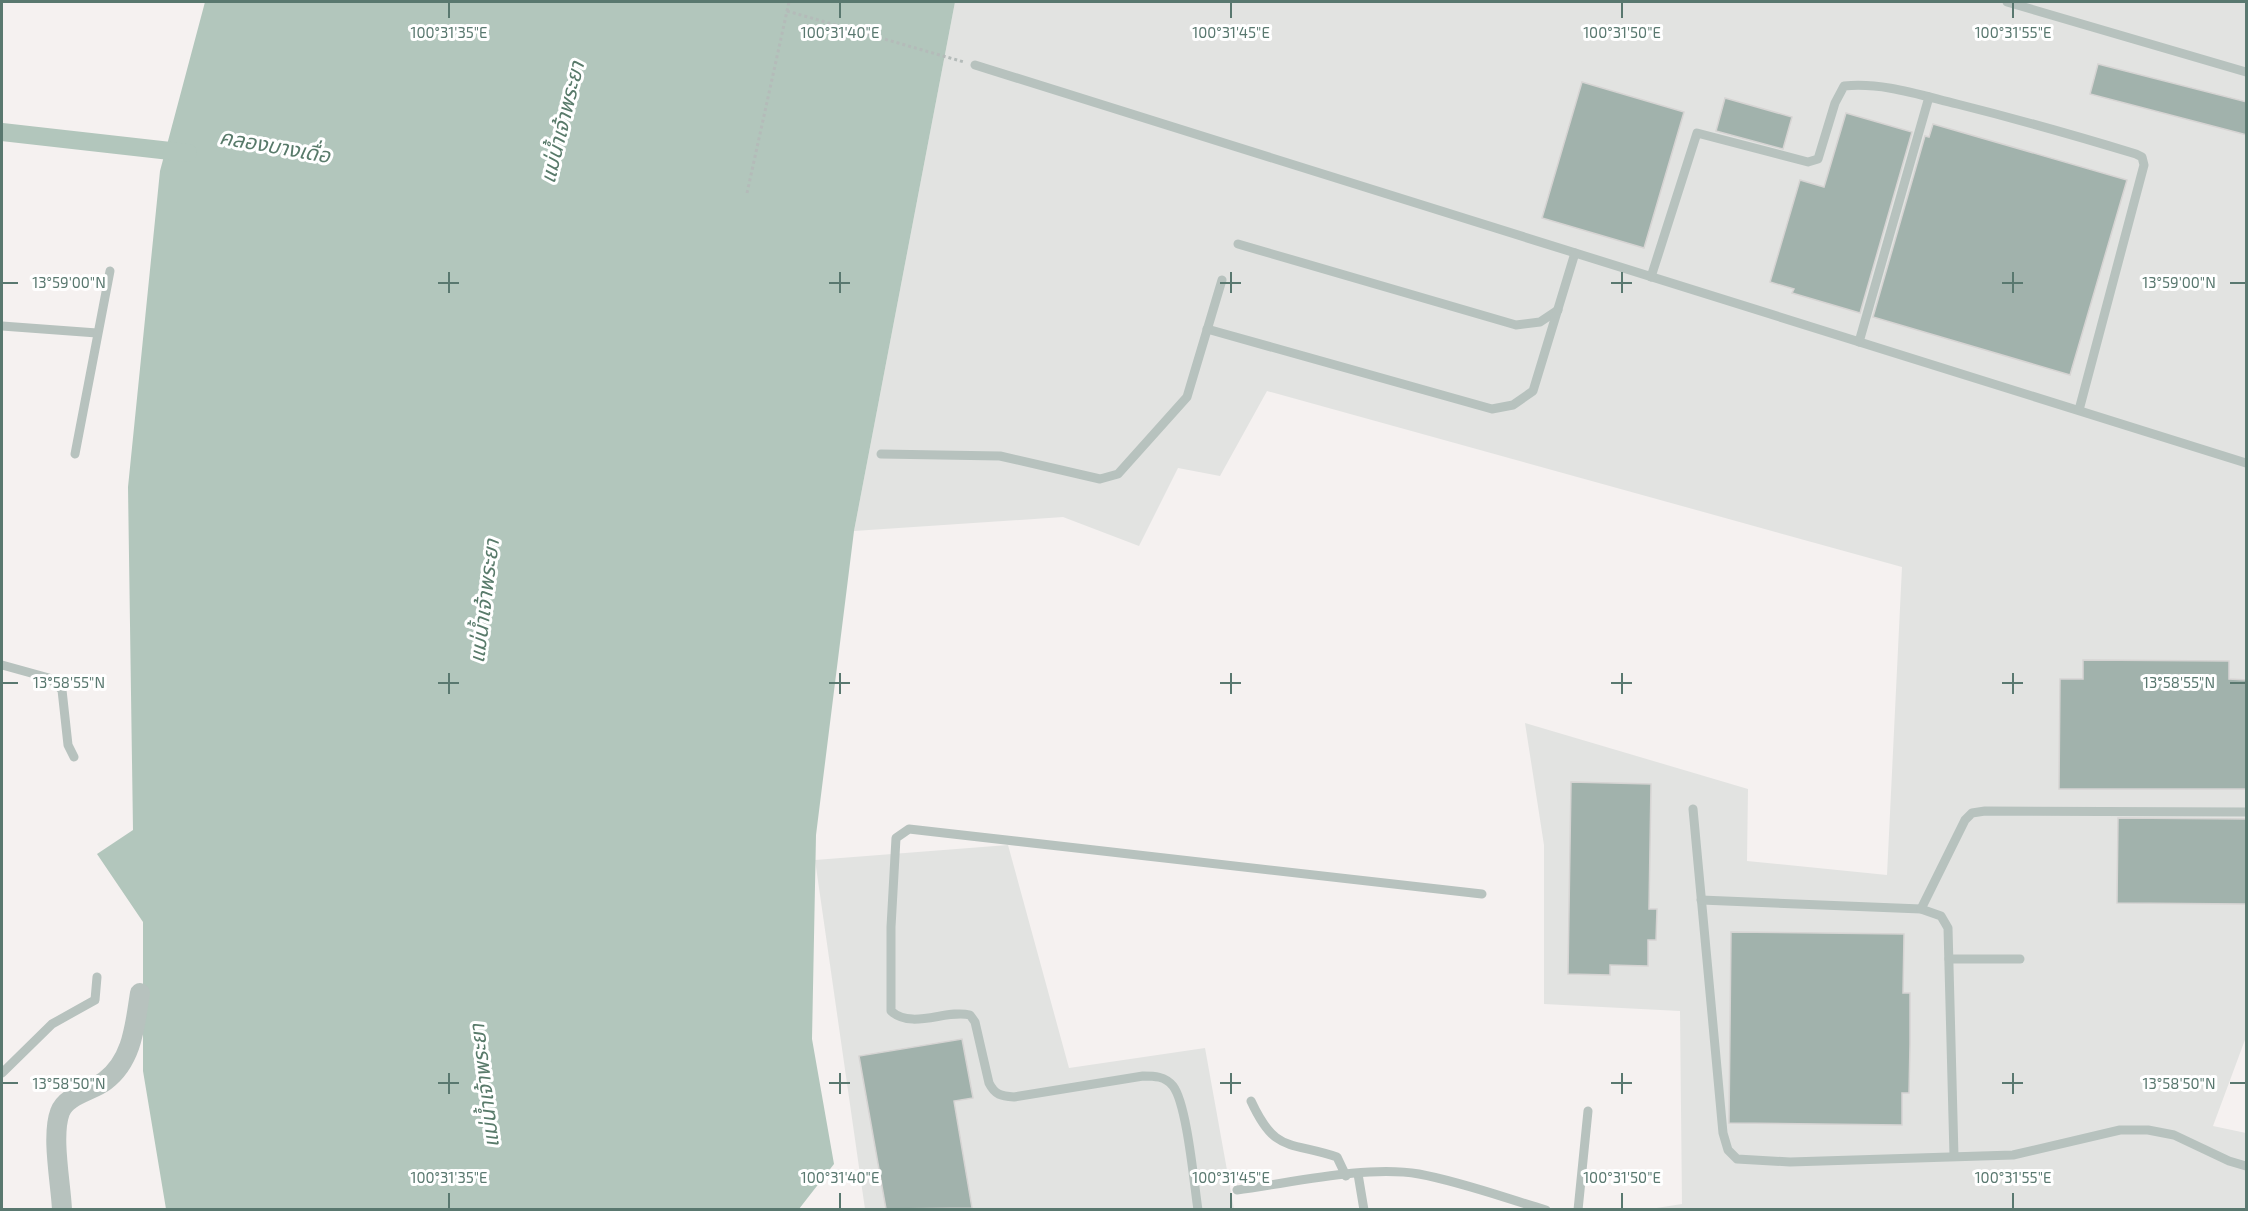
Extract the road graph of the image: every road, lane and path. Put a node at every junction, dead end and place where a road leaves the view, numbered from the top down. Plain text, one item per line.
1 (789, 2) edge
2 (2007, 2) edge
3 (787, 11) junction
4 (975, 65) joint
5 (2247, 72) edge
6 (1929, 97) junction
7 (747, 193) dead end
8 (1238, 244) dead end
9 (1575, 253) junction
10 (110, 271) dead end
11 (1651, 277) junction
12 (1222, 280) dead end
13 (1558, 310) junction
14 (2, 326) edge
15 (1207, 329) junction
16 (97, 333) junction
17 (1859, 342) junction
18 (2079, 410) junction
19 (75, 454) dead end
20 (881, 454) dead end
21 (2247, 463) edge
22 (2, 665) edge
23 (74, 757) dead end
24 (1693, 809) dead end
25 (2247, 812) edge
26 (1482, 894) dead end
27 (1701, 900) junction
28 (1921, 909) junction
29 (1949, 959) junction
30 (2020, 959) dead end
31 (97, 977) dead end
32 (140, 993) dead end
33 (2, 1073) edge
34 (1251, 1101) dead end
35 (1588, 1111) dead end
36 (1954, 1156) junction
37 (2247, 1166) edge
38 (1358, 1174) junction
39 (1346, 1176) junction
40 (1237, 1190) dead end
41 (62, 1209) edge
42 (1198, 1209) edge
43 (1364, 1209) edge
44 (1546, 1209) edge
45 (1578, 1209) edge

1 - 3 path
2 - 5 lane
3 - 4 path
3 - 7 path
4 - 9 lane
6 - 11 lane
6 - 17 lane
6 - 18 lane
8 - 13 lane
9 - 11 lane
9 - 13 lane
10 - 16 lane
11 - 17 lane
12 - 15 lane
13 - 15 lane
14 - 16 lane
15 - 20 lane
16 - 19 lane
17 - 18 lane
18 - 21 lane
22 - 23 lane
24 - 27 lane
25 - 28 lane
26 - 42 lane
27 - 28 lane
27 - 36 lane
28 - 29 lane
29 - 30 lane
29 - 36 lane
31 - 33 lane
32 - 41 street
34 - 39 lane
35 - 45 lane
36 - 37 lane
38 - 39 lane
38 - 43 lane
38 - 44 lane
39 - 40 lane

